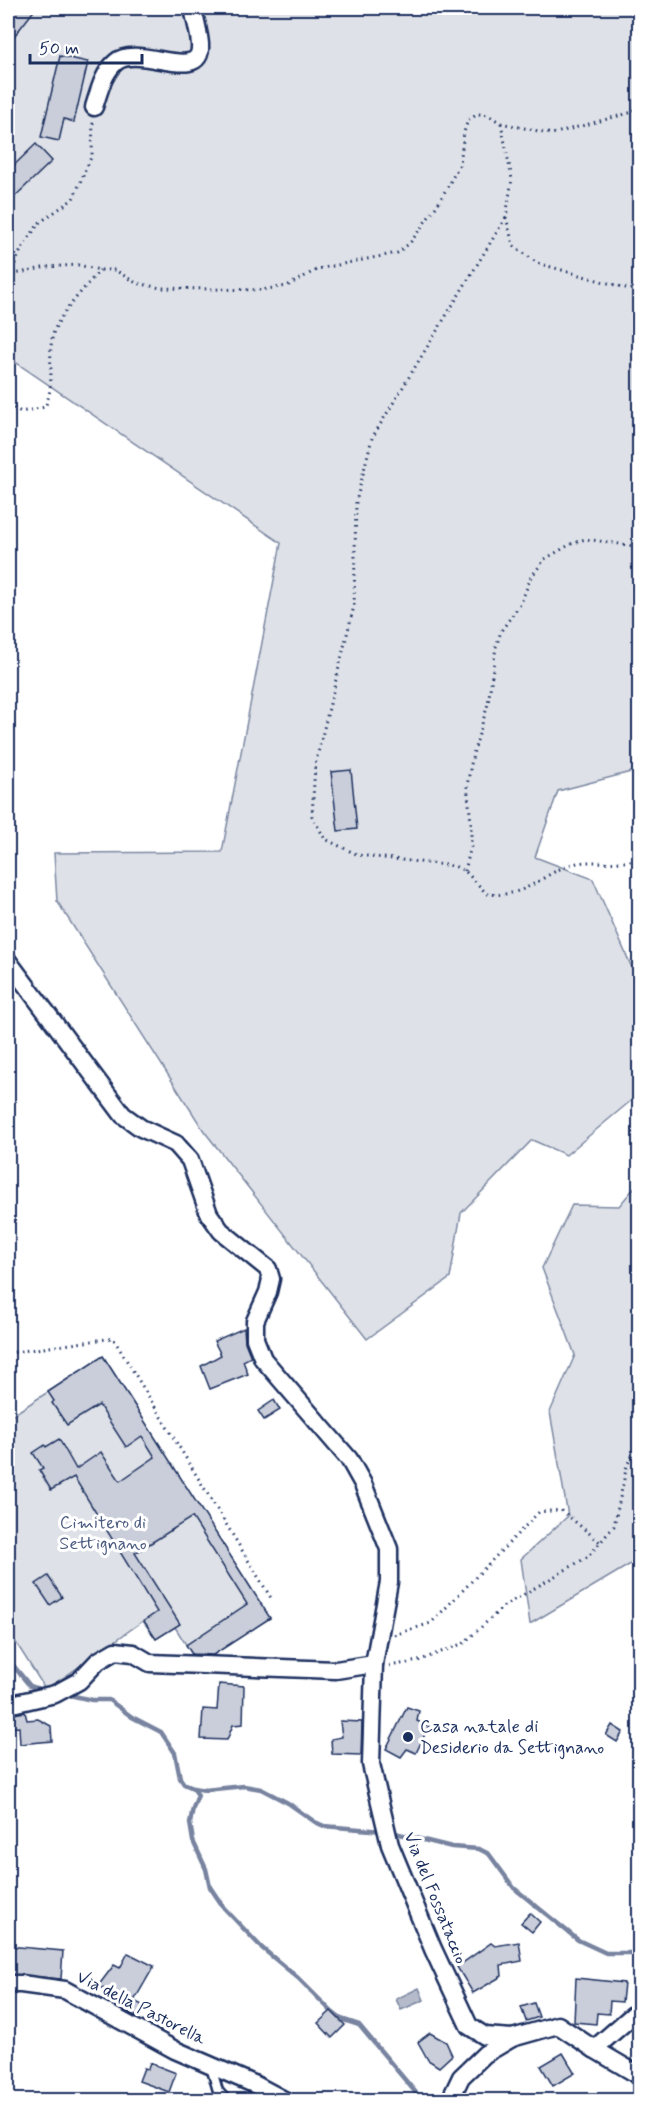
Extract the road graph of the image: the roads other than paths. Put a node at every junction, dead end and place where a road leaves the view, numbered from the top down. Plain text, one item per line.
1 (192, 8) edge
2 (94, 107) road end
3 (8, 961) edge
4 (374, 1664) junction
5 (8, 1705) edge
6 (8, 1984) edge
7 (639, 2009) edge
8 (512, 2038) junction
9 (594, 2049) junction
10 (210, 2064) junction
11 (639, 2076) edge
12 (226, 2100) edge
13 (284, 2100) edge
14 (450, 2100) edge

1 - 2 street
3 - 4 street, Via del Fossataccio
4 - 5 street
4 - 8 street, Via del Fossataccio
6 - 10 street, Via della Pastorella
7 - 9 street
8 - 9 street
8 - 14 street
9 - 11 street
10 - 12 lane
10 - 13 street, Via della Pastorella

